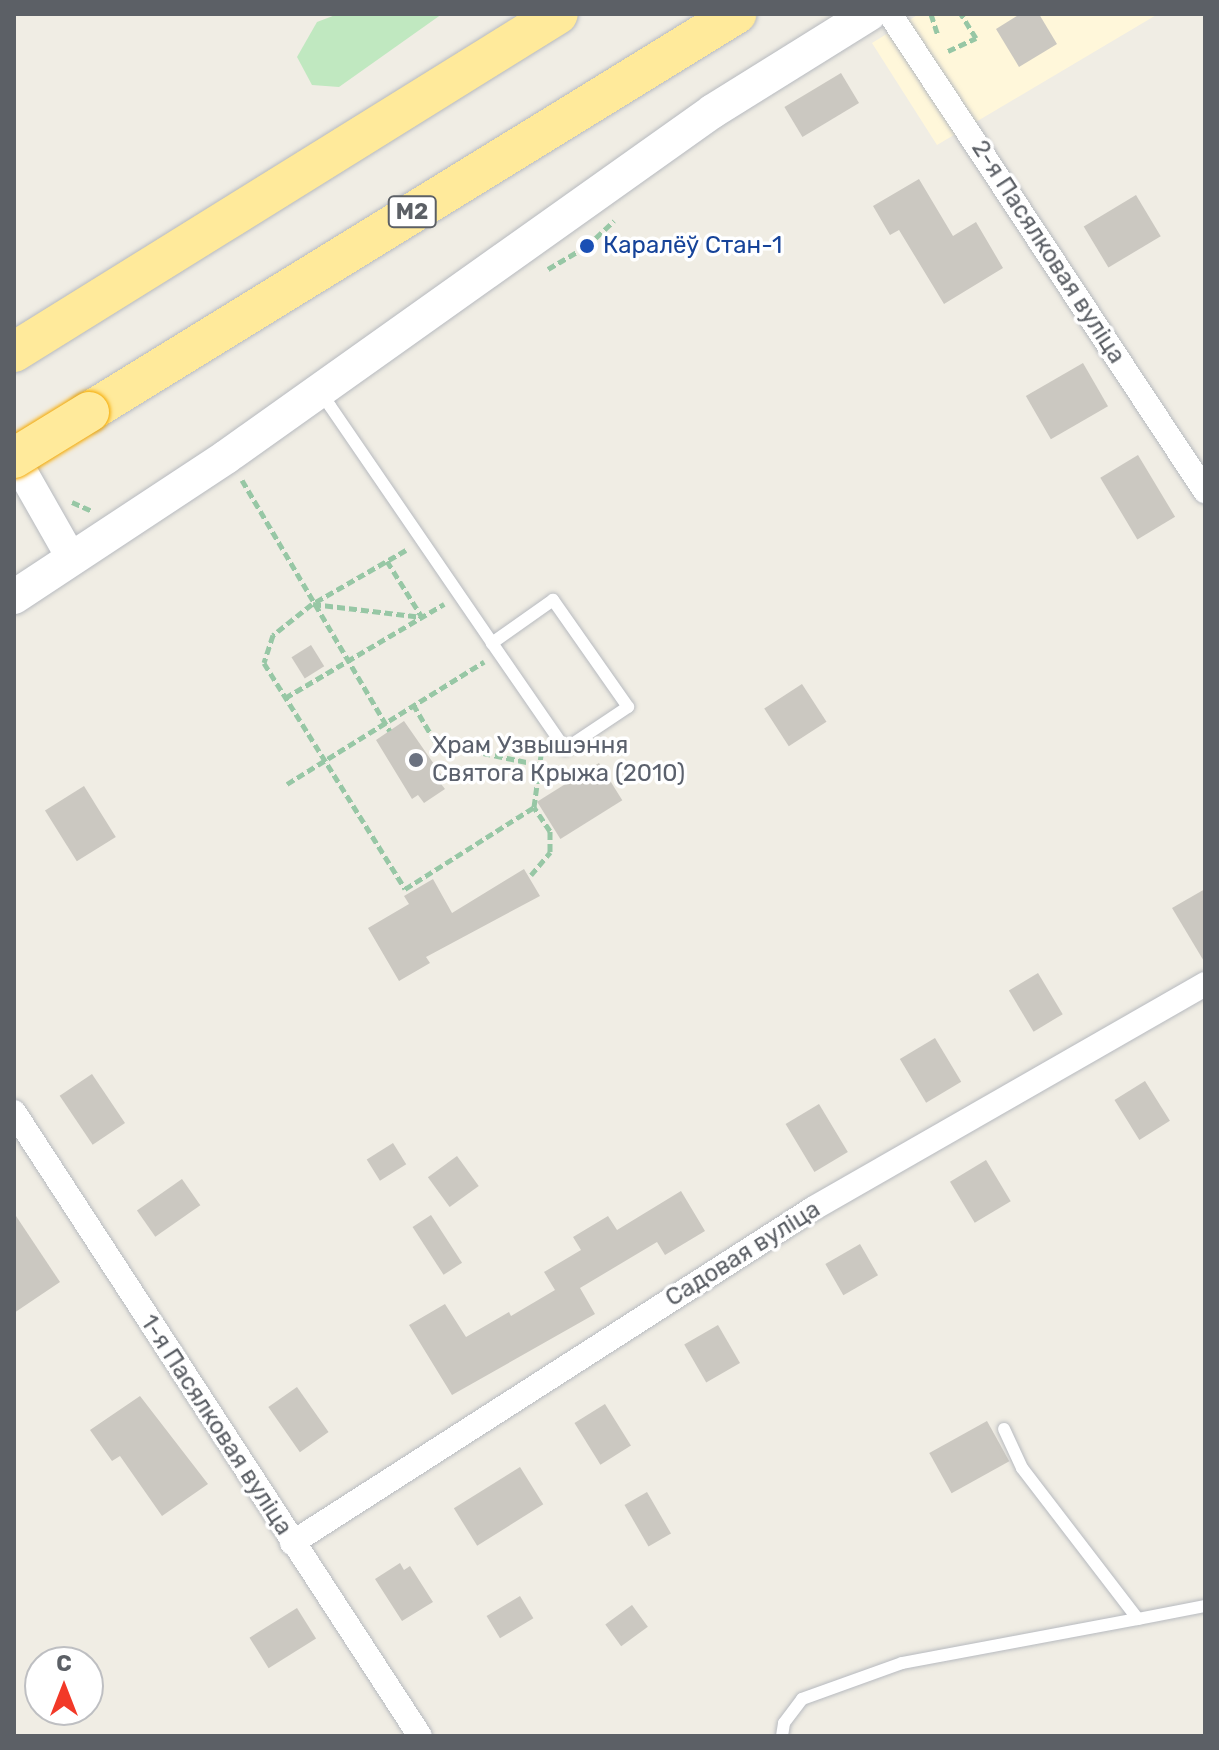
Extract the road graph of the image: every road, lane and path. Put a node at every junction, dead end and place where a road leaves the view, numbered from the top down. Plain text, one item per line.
1 (558, 14) edge
2 (736, 14) edge
3 (869, 14) edge
4 (890, 14) edge
5 (931, 14) edge
6 (961, 14) edge
7 (28, 344) edge
8 (319, 391) junction
9 (14, 458) edge
10 (238, 472) dead end
11 (1205, 491) edge
12 (414, 545) dead end
13 (72, 559) junction
14 (387, 561) junction
15 (14, 597) edge
16 (448, 601) dead end
17 (312, 604) junction
18 (422, 617) junction
19 (492, 643) junction
20 (492, 658) dead end
21 (348, 662) junction
22 (285, 698) junction
23 (413, 704) junction
24 (384, 722) junction
25 (390, 731) dead end
26 (542, 743) dead end
27 (323, 761) junction
28 (540, 765) junction
29 (567, 770) dead end
30 (287, 784) dead end
31 (534, 807) junction
32 (531, 875) dead end
33 (1205, 984) edge
34 (14, 1112) edge
35 (1004, 1429) dead end
36 (292, 1543) junction
37 (1205, 1606) edge
38 (1138, 1619) junction
39 (420, 1736) edge
40 (782, 1736) edge

1 - 7 highway
2 - 9 highway, М2, bridge
3 - 8 main road
4 - 11 street, 2-я Пасялковая вуліца
5 - 6 path
8 - 13 main road
8 - 19 lane
9 - 13 street
10 - 17 path
12 - 14 path
13 - 15 main road
14 - 17 path
14 - 18 path
16 - 18 path
17 - 18 path
17 - 21 path
17 - 22 path
18 - 21 path
19 - 19 lane
20 - 23 path
21 - 22 path
21 - 24 path
22 - 27 path
23 - 24 path
23 - 28 path
24 - 25 path
24 - 27 path
26 - 28 path
27 - 30 path
27 - 31 path
28 - 29 path
28 - 31 path
31 - 32 path
33 - 36 street, Садовая вуліца
34 - 36 street, 1-я Пасялковая вуліца
35 - 38 lane
36 - 39 street, 1-я Пасялковая вуліца
37 - 38 lane
38 - 40 lane

